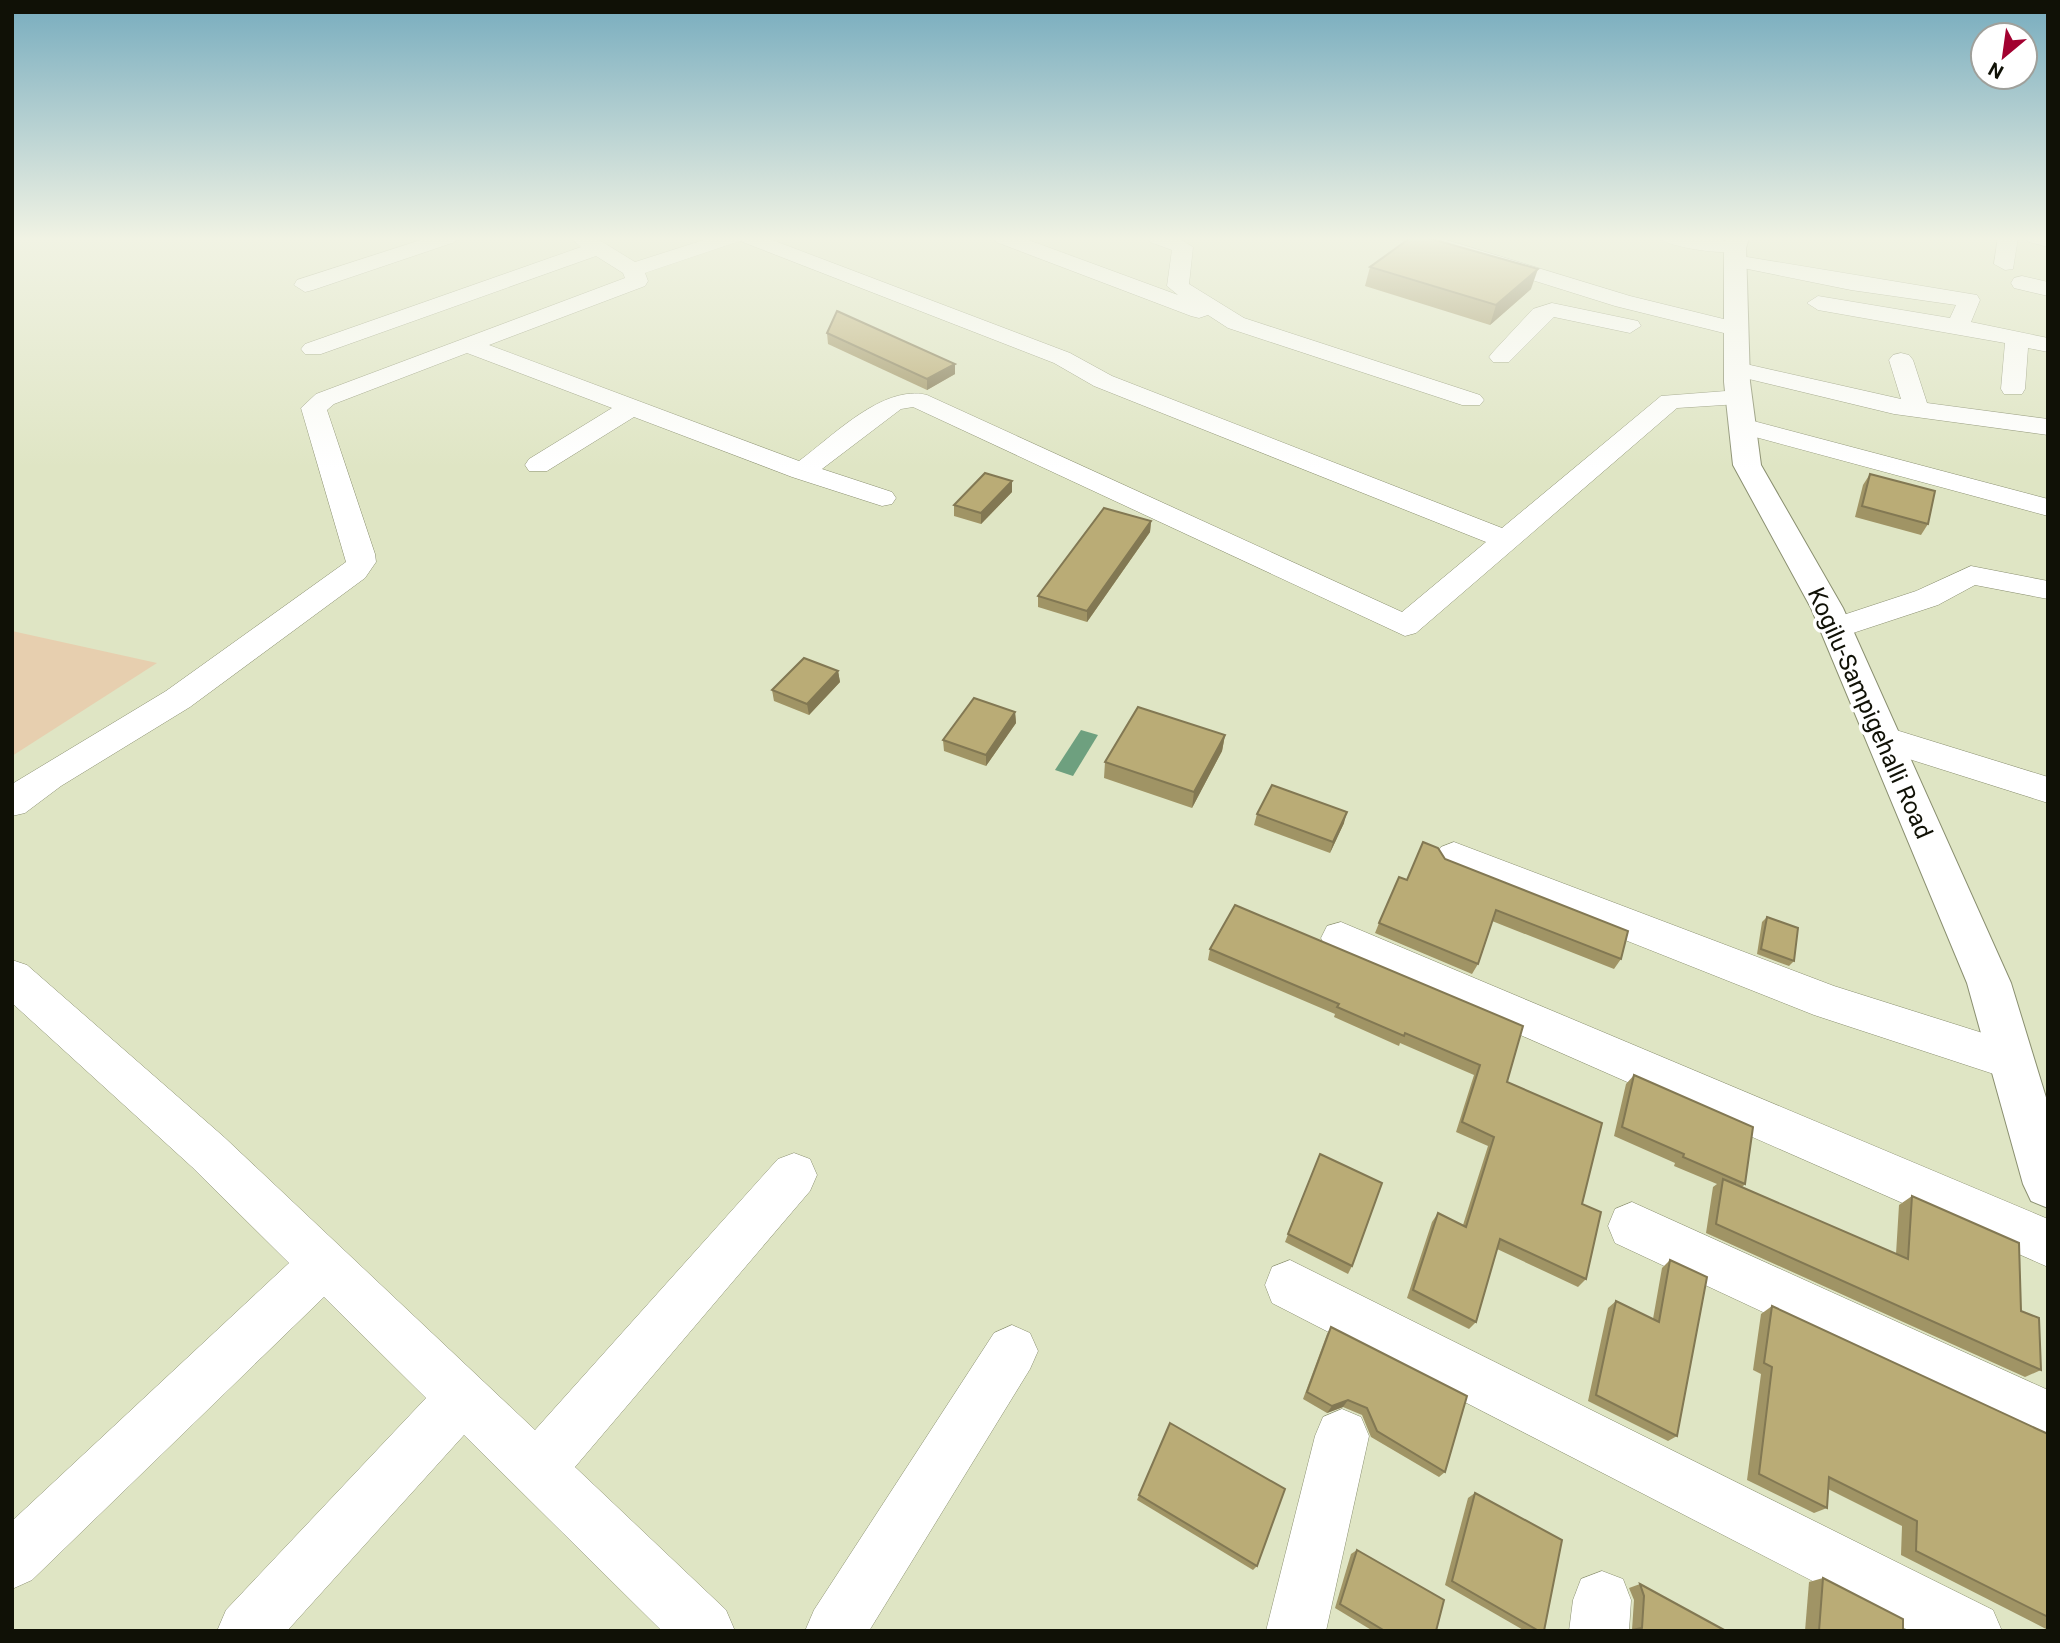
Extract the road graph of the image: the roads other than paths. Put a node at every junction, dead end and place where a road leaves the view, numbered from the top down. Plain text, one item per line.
1 (402, 315) edge
2 (550, 315) edge
3 (949, 315) edge
4 (1213, 315) edge
5 (1223, 315) edge
6 (1540, 315) edge
7 (1574, 315) edge
8 (1680, 315) joint
9 (1736, 315) edge
10 (1889, 315) edge
11 (1963, 315) edge
12 (1236, 323) junction
13 (1958, 326) junction
14 (1736, 329) junction
15 (2017, 338) junction
16 (2048, 345) edge
17 (469, 346) junction
18 (313, 349) dead end
19 (1502, 357) dead end
20 (1901, 360) dead end
21 (2013, 389) dead end
22 (1739, 397) junction
23 (1471, 400) dead end
24 (631, 408) junction
25 (1916, 409) junction
26 (2048, 427) edge
27 (538, 465) dead end
28 (802, 471) junction
29 (882, 498) dead end
30 (2048, 509) edge
31 (1506, 540) junction
32 (2048, 590) edge
33 (1836, 628) junction
34 (1883, 737) junction
35 (2048, 790) edge
36 (12, 803) edge
37 (1454, 857) dead end
38 (1341, 938) dead end
39 (12, 976) edge
40 (2012, 1061) junction
41 (794, 1175) dead end
42 (2048, 1184) edge
43 (1632, 1226) dead end
44 (2048, 1242) edge
45 (323, 1264) junction
46 (1290, 1285) dead end
47 (1012, 1351) dead end
48 (462, 1398) junction
49 (2048, 1418) edge
50 (1342, 1436) dead end
51 (537, 1469) junction
52 (12, 1560) edge
53 (247, 1631) edge
54 (705, 1631) edge
55 (835, 1631) edge
56 (1296, 1631) edge
57 (1972, 1631) edge

1 - 18 street
2 - 17 street
3 - 31 street
4 - 12 street
5 - 12 street
6 - 19 street
7 - 8 street
8 - 14 street
9 - 14 street, Kogilu-Sampigehalli Road
10 - 13 street
11 - 13 street
12 - 23 street
13 - 15 street
14 - 22 street, Kogilu-Sampigehalli Road
15 - 16 street
15 - 21 street
17 - 24 street
17 - 36 street
20 - 25 street
22 - 25 street
22 - 30 street
22 - 31 street
22 - 33 street, Kogilu-Sampigehalli Road
24 - 27 street
24 - 28 street
25 - 26 street
28 - 29 street
28 - 31 street
32 - 33 street
33 - 34 street, Kogilu-Sampigehalli Road
34 - 35 street
34 - 40 street, Kogilu-Sampigehalli Road
37 - 40 street
38 - 44 street
39 - 45 street
40 - 42 street, Kogilu-Sampigehalli Road
41 - 51 street
43 - 49 street
45 - 48 street
45 - 52 street
46 - 57 street
47 - 55 street
48 - 51 street
48 - 53 street
50 - 56 street
51 - 54 street

